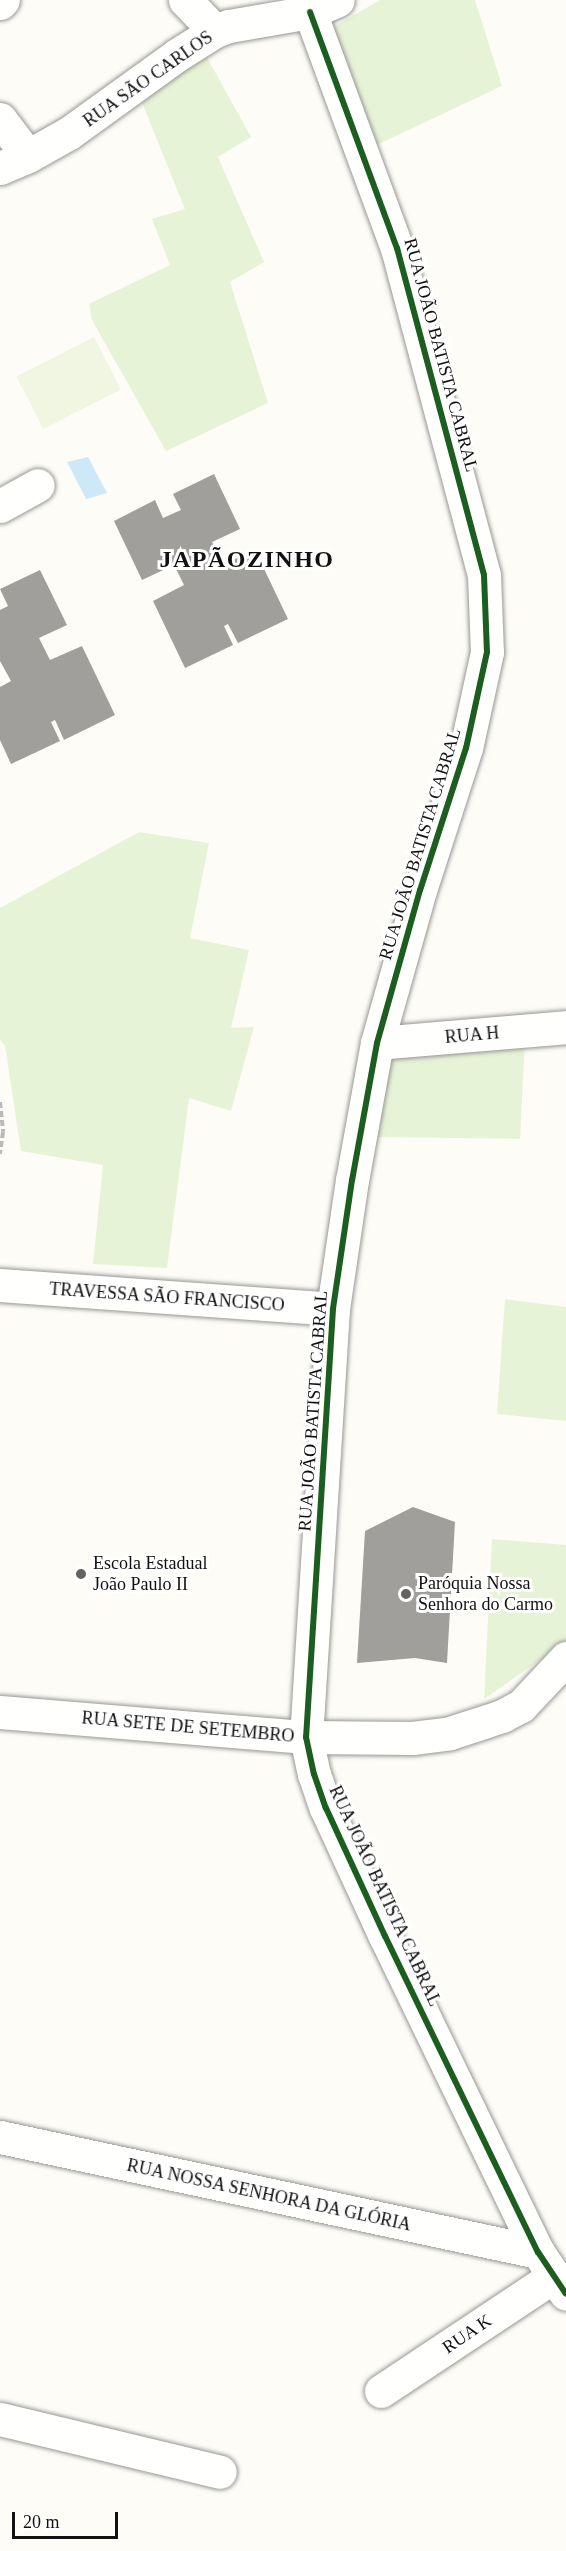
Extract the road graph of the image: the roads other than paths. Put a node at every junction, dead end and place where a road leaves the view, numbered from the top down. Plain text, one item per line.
1 (3, 0) edge
2 (185, 0) edge
3 (0, 3) edge
4 (324, 6) edge
5 (228, 19) edge
6 (0, 119) edge
7 (14, 162) edge
8 (38, 485) dead end
9 (0, 506) edge
10 (566, 1027) edge
11 (377, 1043) junction
12 (0, 1285) edge
13 (333, 1309) junction
14 (566, 1658) edge
15 (0, 1712) edge
16 (306, 1737) junction
17 (0, 2137) edge
18 (557, 2278) edge
19 (381, 2391) dead end
20 (0, 2419) edge
21 (220, 2472) dead end

1 - 3 street
2 - 5 street
4 - 5 street, RUA SÃO CARLOS
4 - 11 street, RUA JOÃO BATISTA CABRAL
5 - 7 street, RUA SÃO CARLOS
6 - 7 street
8 - 9 street
10 - 11 street, RUA H
11 - 13 street, RUA JOÃO BATISTA CABRAL
12 - 13 street, TRAVESSA SÃO FRANCISCO
13 - 16 street, RUA JOÃO BATISTA CABRAL
14 - 16 street, RUA SETE DE SETEMBRO
15 - 16 street, RUA SETE DE SETEMBRO
16 - 18 street, RUA JOÃO BATISTA CABRAL
17 - 18 street, RUA NOSSA SENHORA DA GLÓRIA
18 - 19 street, RUA K
20 - 21 street

